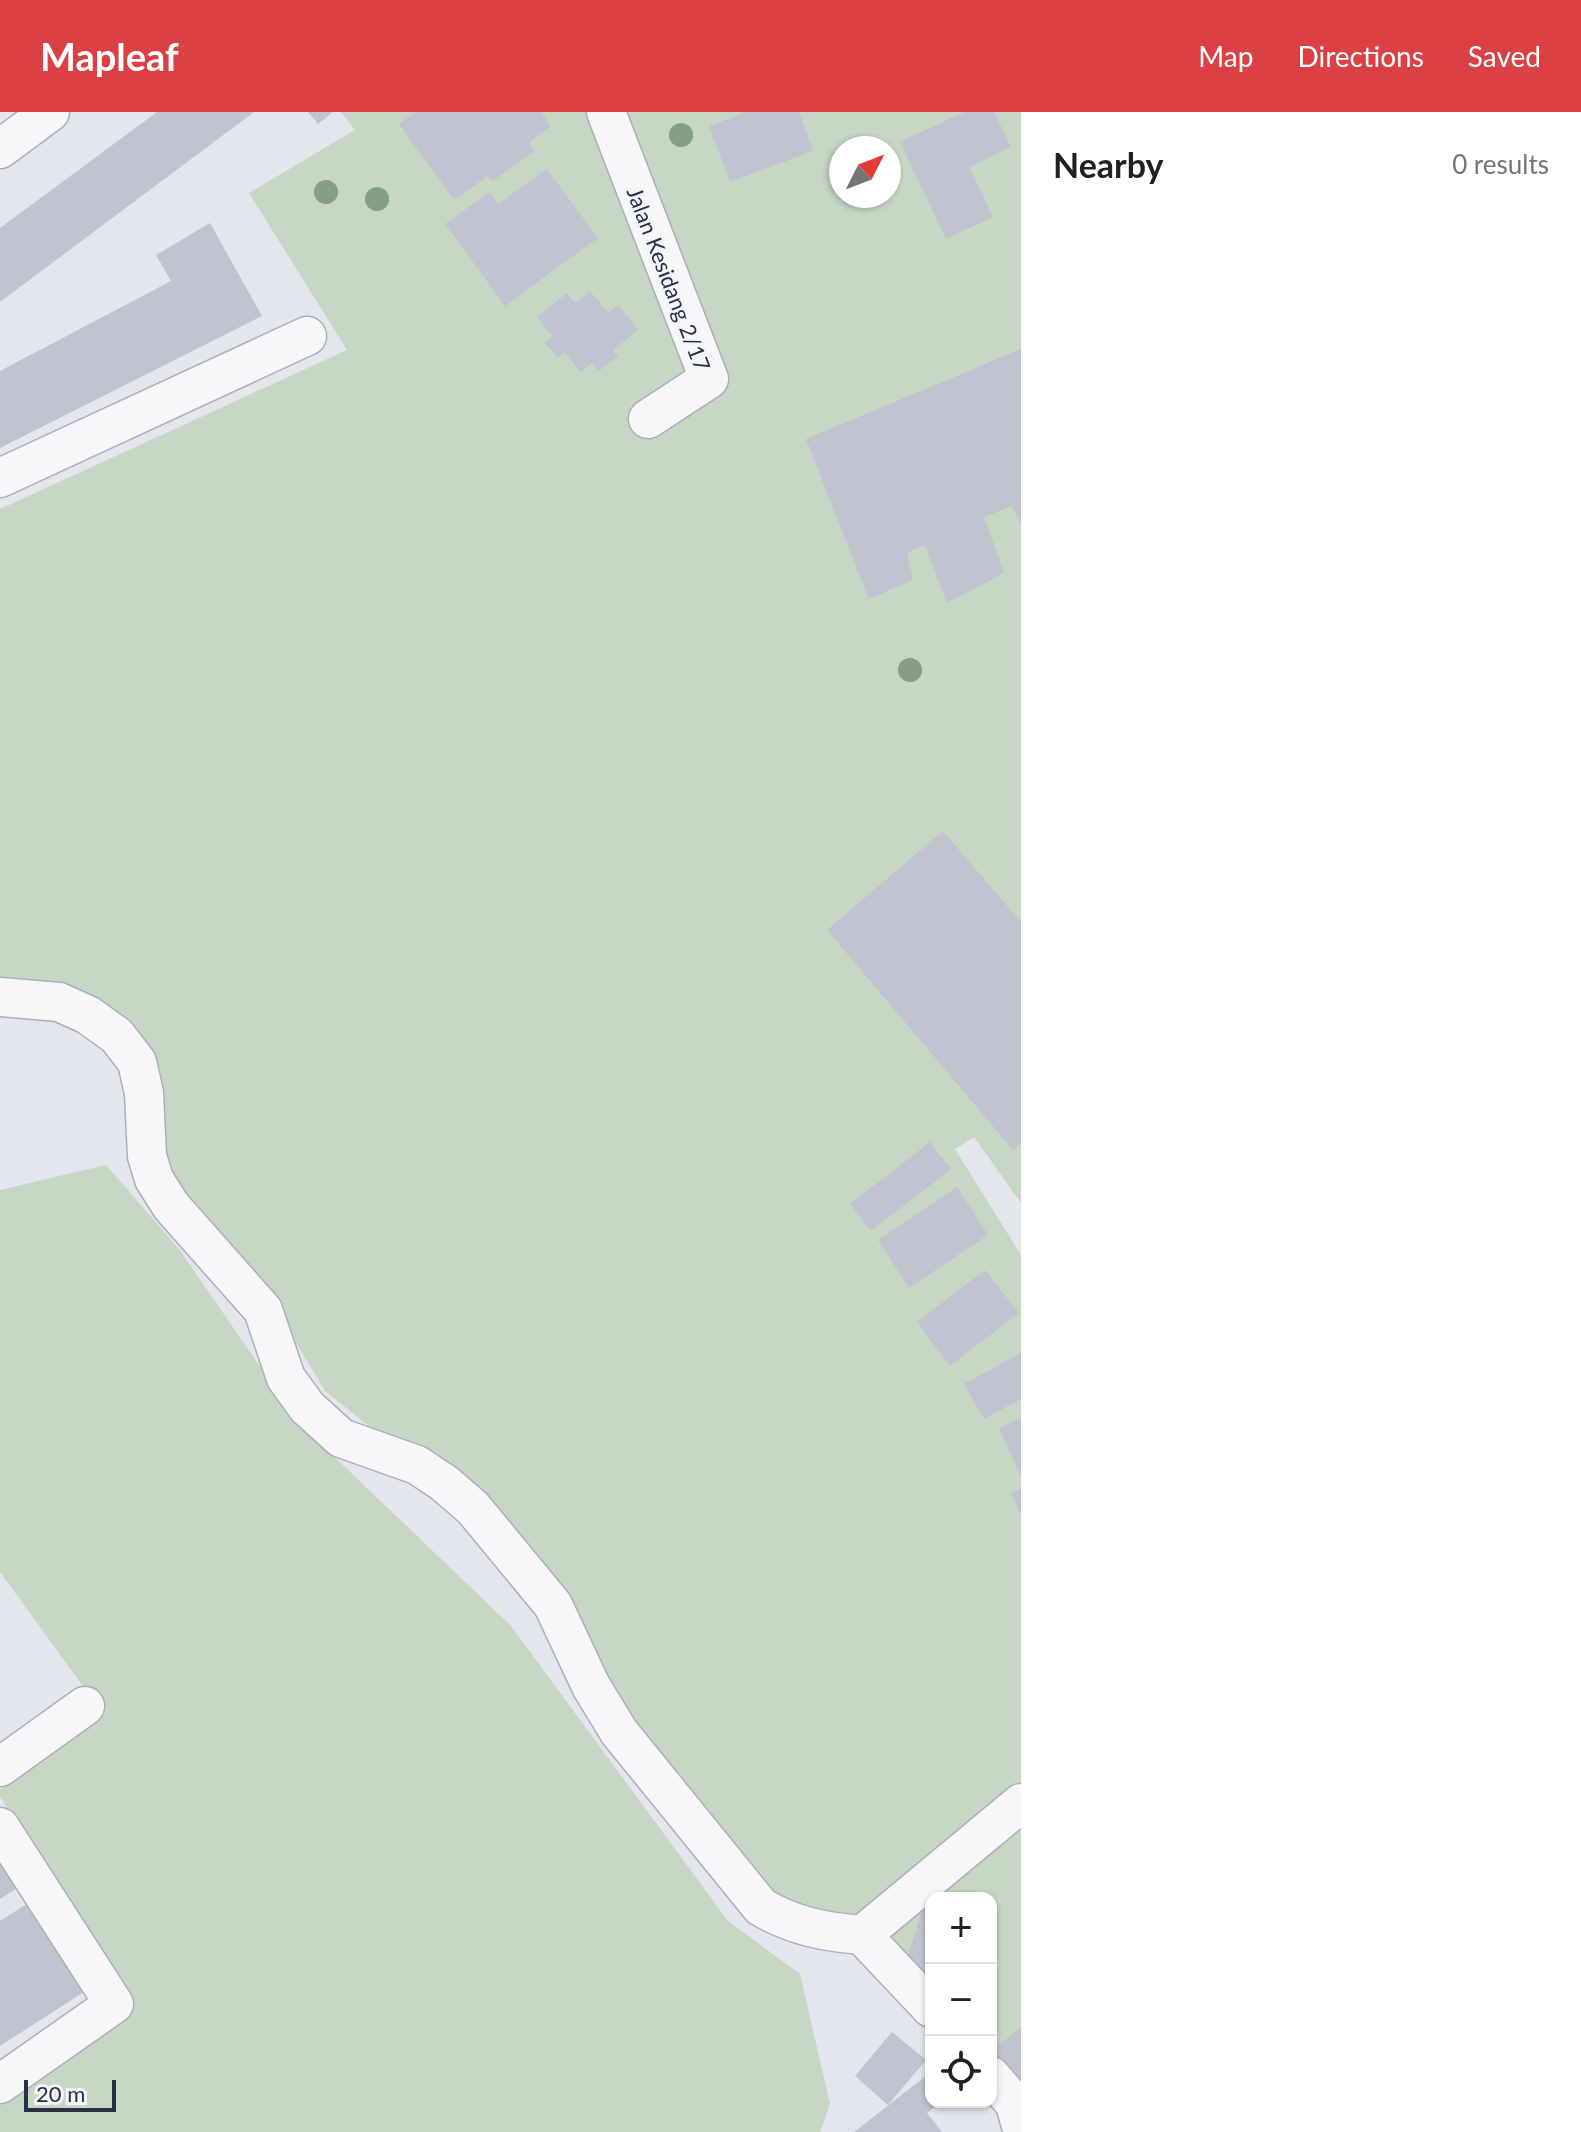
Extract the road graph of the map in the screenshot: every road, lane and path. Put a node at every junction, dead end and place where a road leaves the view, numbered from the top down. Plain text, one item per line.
1 (606, 112) edge
2 (35, 116) edge
3 (0, 149) edge
4 (307, 336) dead end
5 (648, 419) dead end
6 (0, 478) edge
7 (0, 997) edge
8 (85, 1706) dead end
9 (0, 1767) edge
10 (1021, 1803) edge
11 (0, 1827) edge
12 (862, 1935) junction
13 (925, 2002) edge
14 (997, 2083) edge
15 (0, 2084) edge
16 (1021, 2126) edge

1 - 5 street, Jalan Kesidang 2/17
2 - 3 street
4 - 6 street
7 - 12 street
8 - 9 street
10 - 12 street
11 - 15 street
12 - 13 street
14 - 16 street

